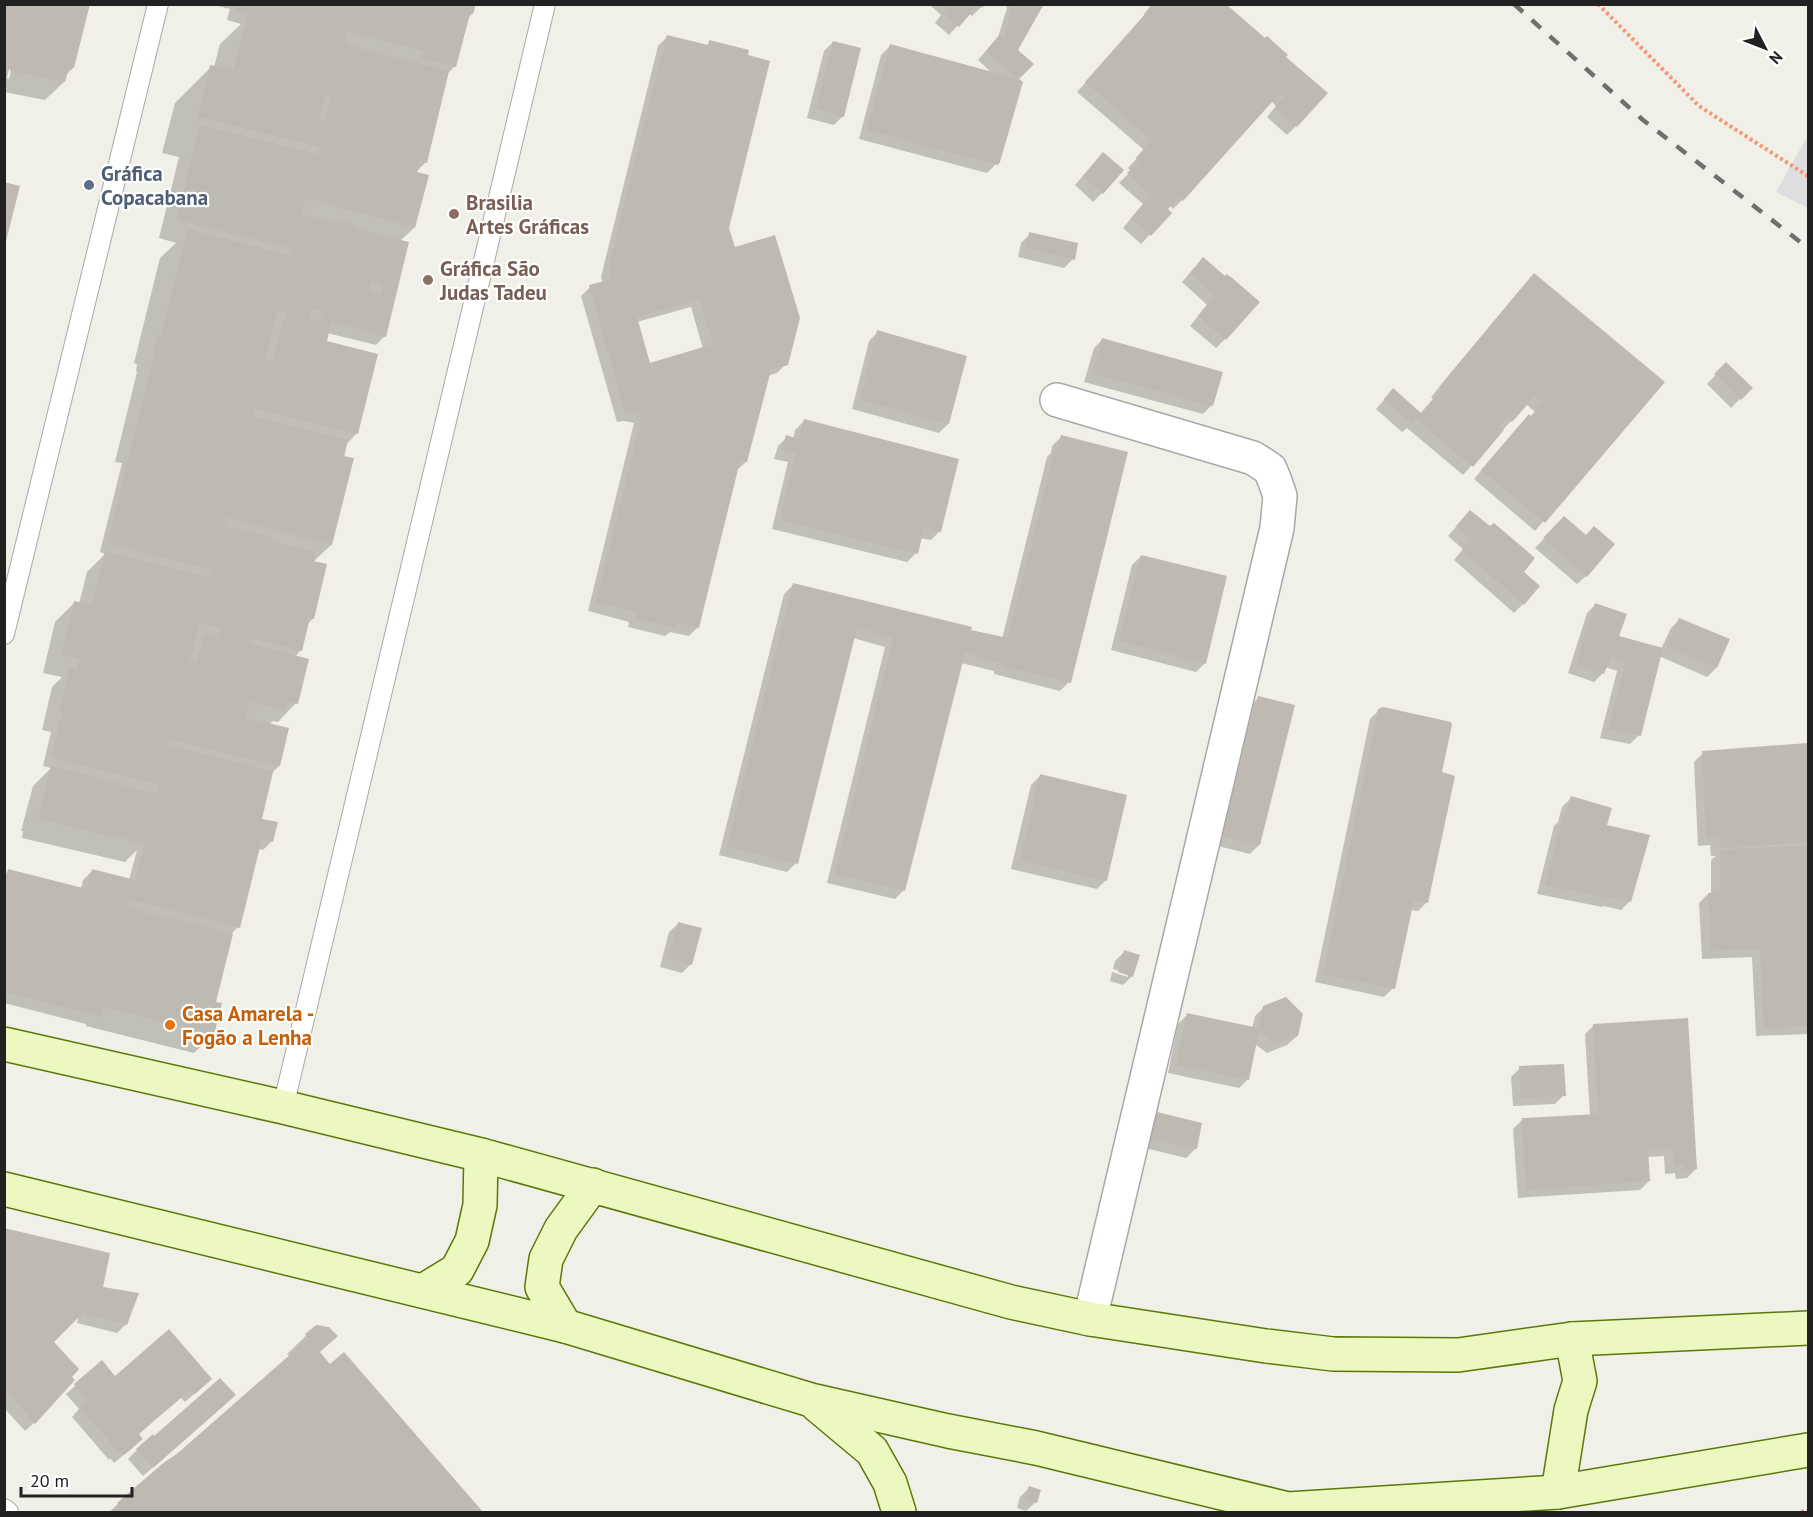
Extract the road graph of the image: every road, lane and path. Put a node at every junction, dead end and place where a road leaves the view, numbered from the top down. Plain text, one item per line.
1 (158, 4) edge
2 (545, 4) edge
3 (1598, 4) edge
4 (1809, 176) edge
5 (1057, 400) dead end
6 (4, 634) edge
7 (4, 1044) edge
8 (283, 1107) junction
9 (481, 1155) junction
10 (594, 1185) junction
11 (4, 1189) edge
12 (423, 1290) junction
13 (1090, 1318) junction
14 (565, 1326) junction
15 (1809, 1328) edge
16 (1572, 1339) junction
17 (811, 1400) junction
18 (1809, 1450) edge
19 (1558, 1492) junction
20 (4, 1509) edge
21 (1286, 1511) edge
22 (1809, 1511) edge
23 (8, 1512) edge
24 (899, 1512) edge
25 (1801, 1512) edge

1 - 6 lane
2 - 8 lane
3 - 4 path
5 - 13 street
7 - 8 main road
8 - 9 main road
9 - 10 main road
9 - 12 main road
10 - 13 main road
10 - 14 main road
11 - 12 main road
12 - 14 main road
13 - 16 main road
14 - 17 main road
15 - 16 main road
16 - 19 main road
17 - 21 main road
17 - 24 main road
18 - 19 main road
19 - 21 main road
20 - 23 lane
22 - 25 path

